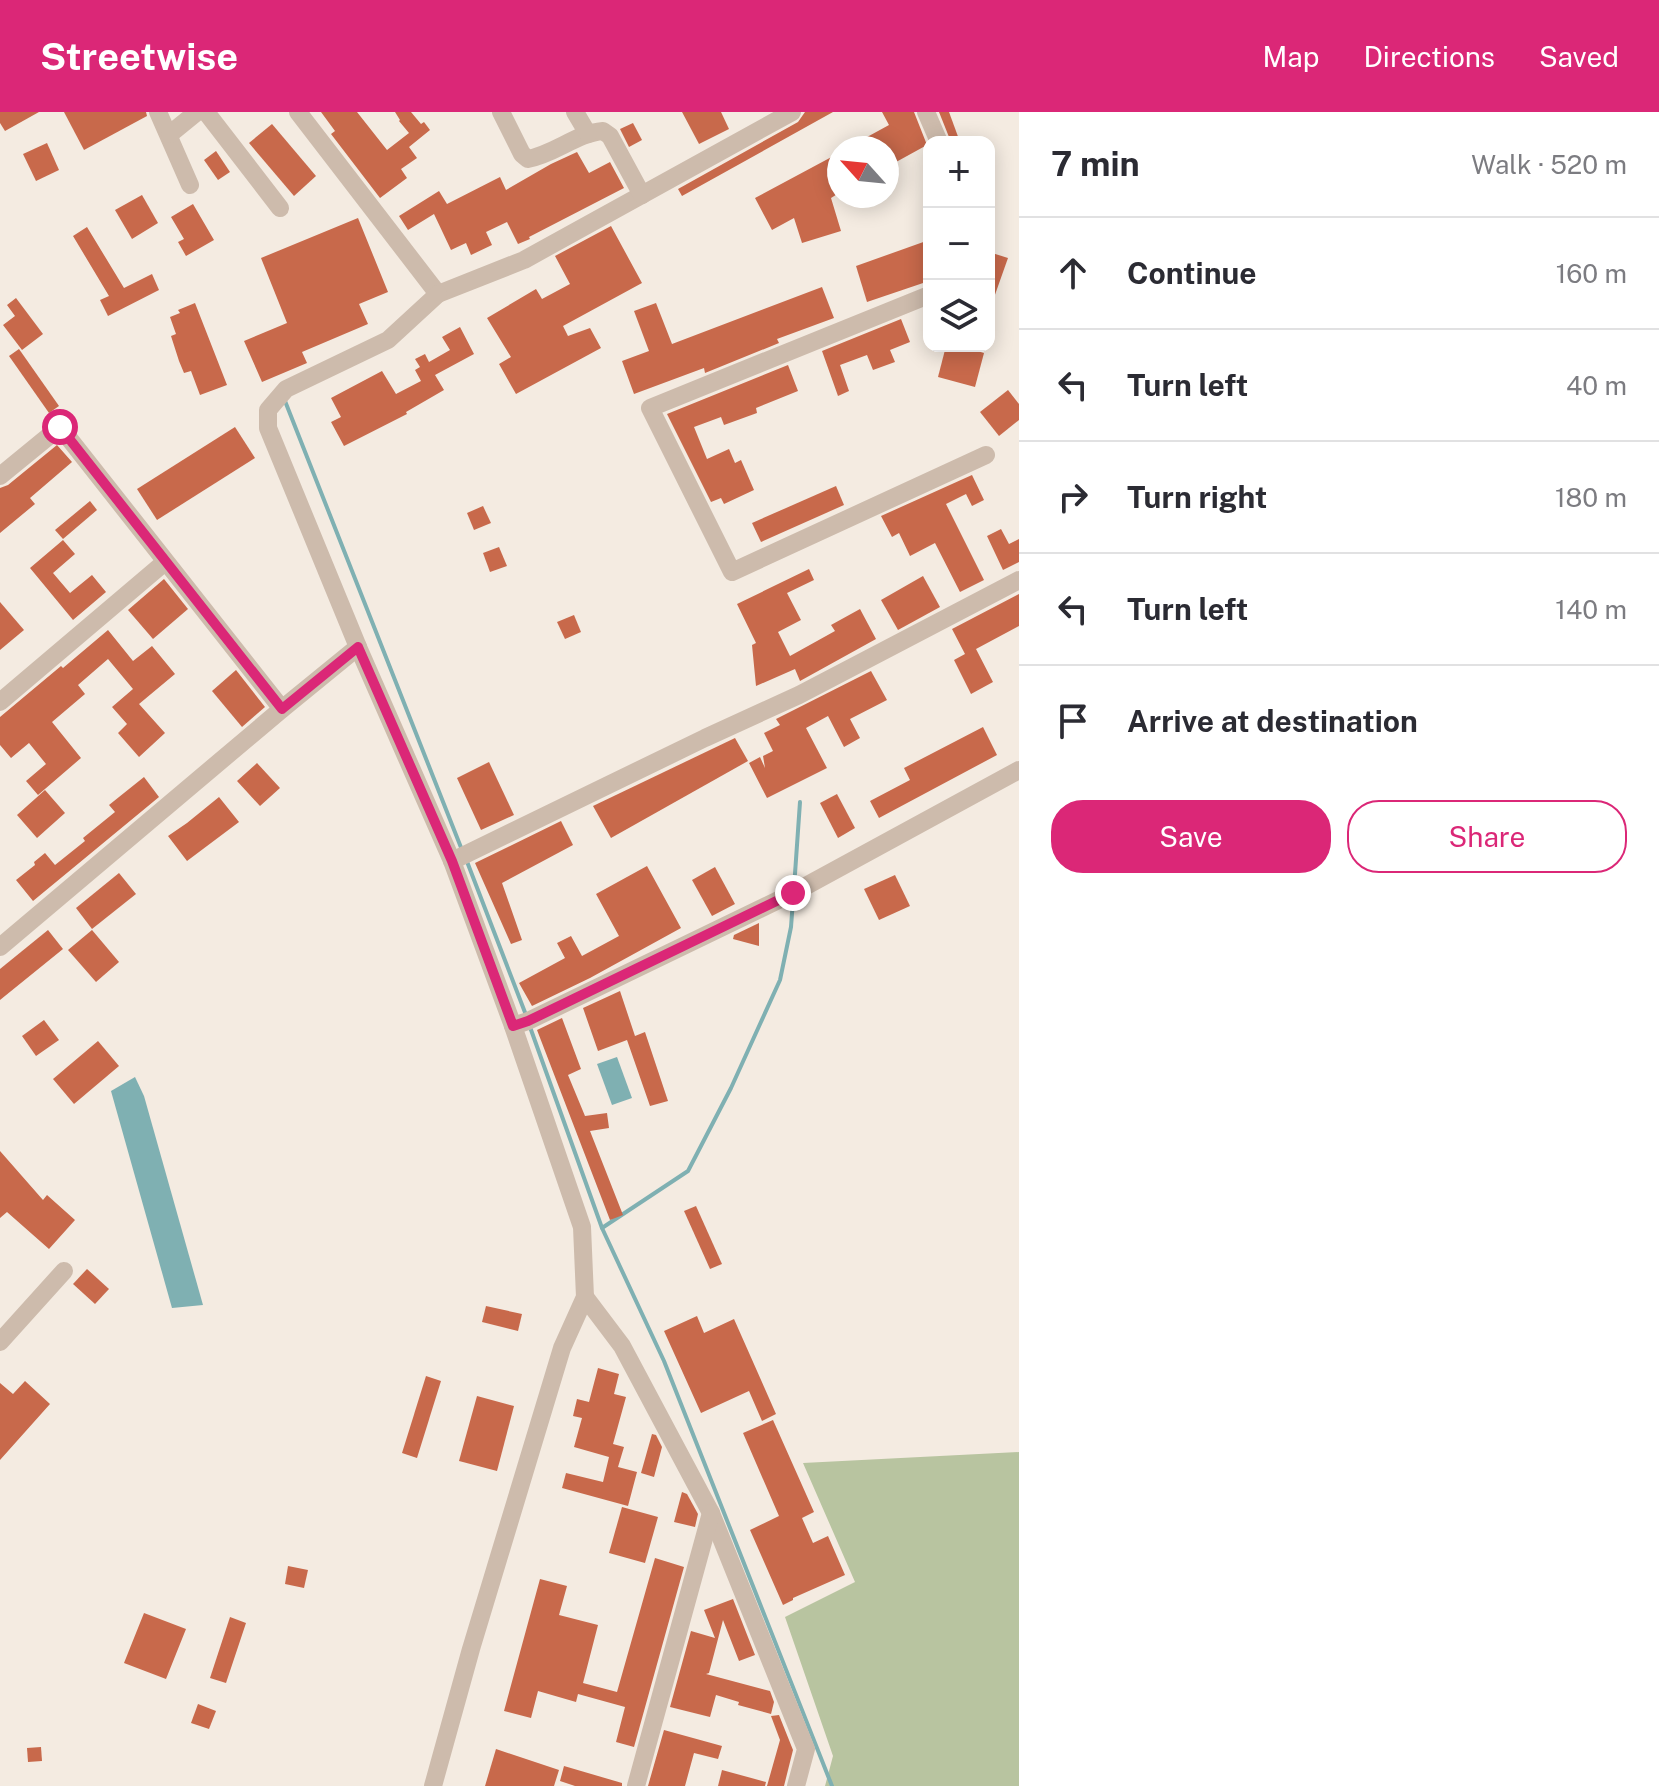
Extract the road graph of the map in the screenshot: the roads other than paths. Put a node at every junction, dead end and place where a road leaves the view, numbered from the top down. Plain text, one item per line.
1 (158, 112) edge
2 (197, 112) edge
3 (206, 112) edge
4 (298, 112) edge
5 (501, 112) edge
6 (575, 112) edge
7 (792, 112) edge
8 (926, 112) edge
9 (769, 118) edge
10 (170, 134) junction
11 (588, 134) junction
12 (936, 136) edge
13 (190, 185) dead end
14 (642, 195) junction
15 (280, 208) dead end
16 (438, 294) junction
17 (923, 297) edge
18 (986, 455) dead end
19 (0, 476) edge
20 (165, 562) junction
21 (1019, 580) edge
22 (358, 647) junction
23 (0, 702) edge
24 (282, 709) junction
25 (1019, 770) edge
26 (460, 857) junction
27 (0, 947) edge
28 (513, 1026) junction
29 (64, 1271) dead end
30 (585, 1297) junction
31 (0, 1342) edge
32 (711, 1513) junction
33 (433, 1786) edge
34 (636, 1786) edge
35 (796, 1786) edge

1 - 10 street
2 - 10 street
3 - 15 street
4 - 16 street
5 - 11 street
6 - 11 street
7 - 9 street
8 - 12 street
9 - 14 street
10 - 13 street
11 - 14 street
14 - 16 street
16 - 22 street
17 - 18 street
19 - 20 street
20 - 23 street
20 - 24 street
21 - 26 street
22 - 24 street
22 - 26 street
24 - 27 street
25 - 28 street
26 - 28 street
28 - 30 street
29 - 31 street
30 - 32 street
30 - 33 street
32 - 34 street
32 - 35 street

